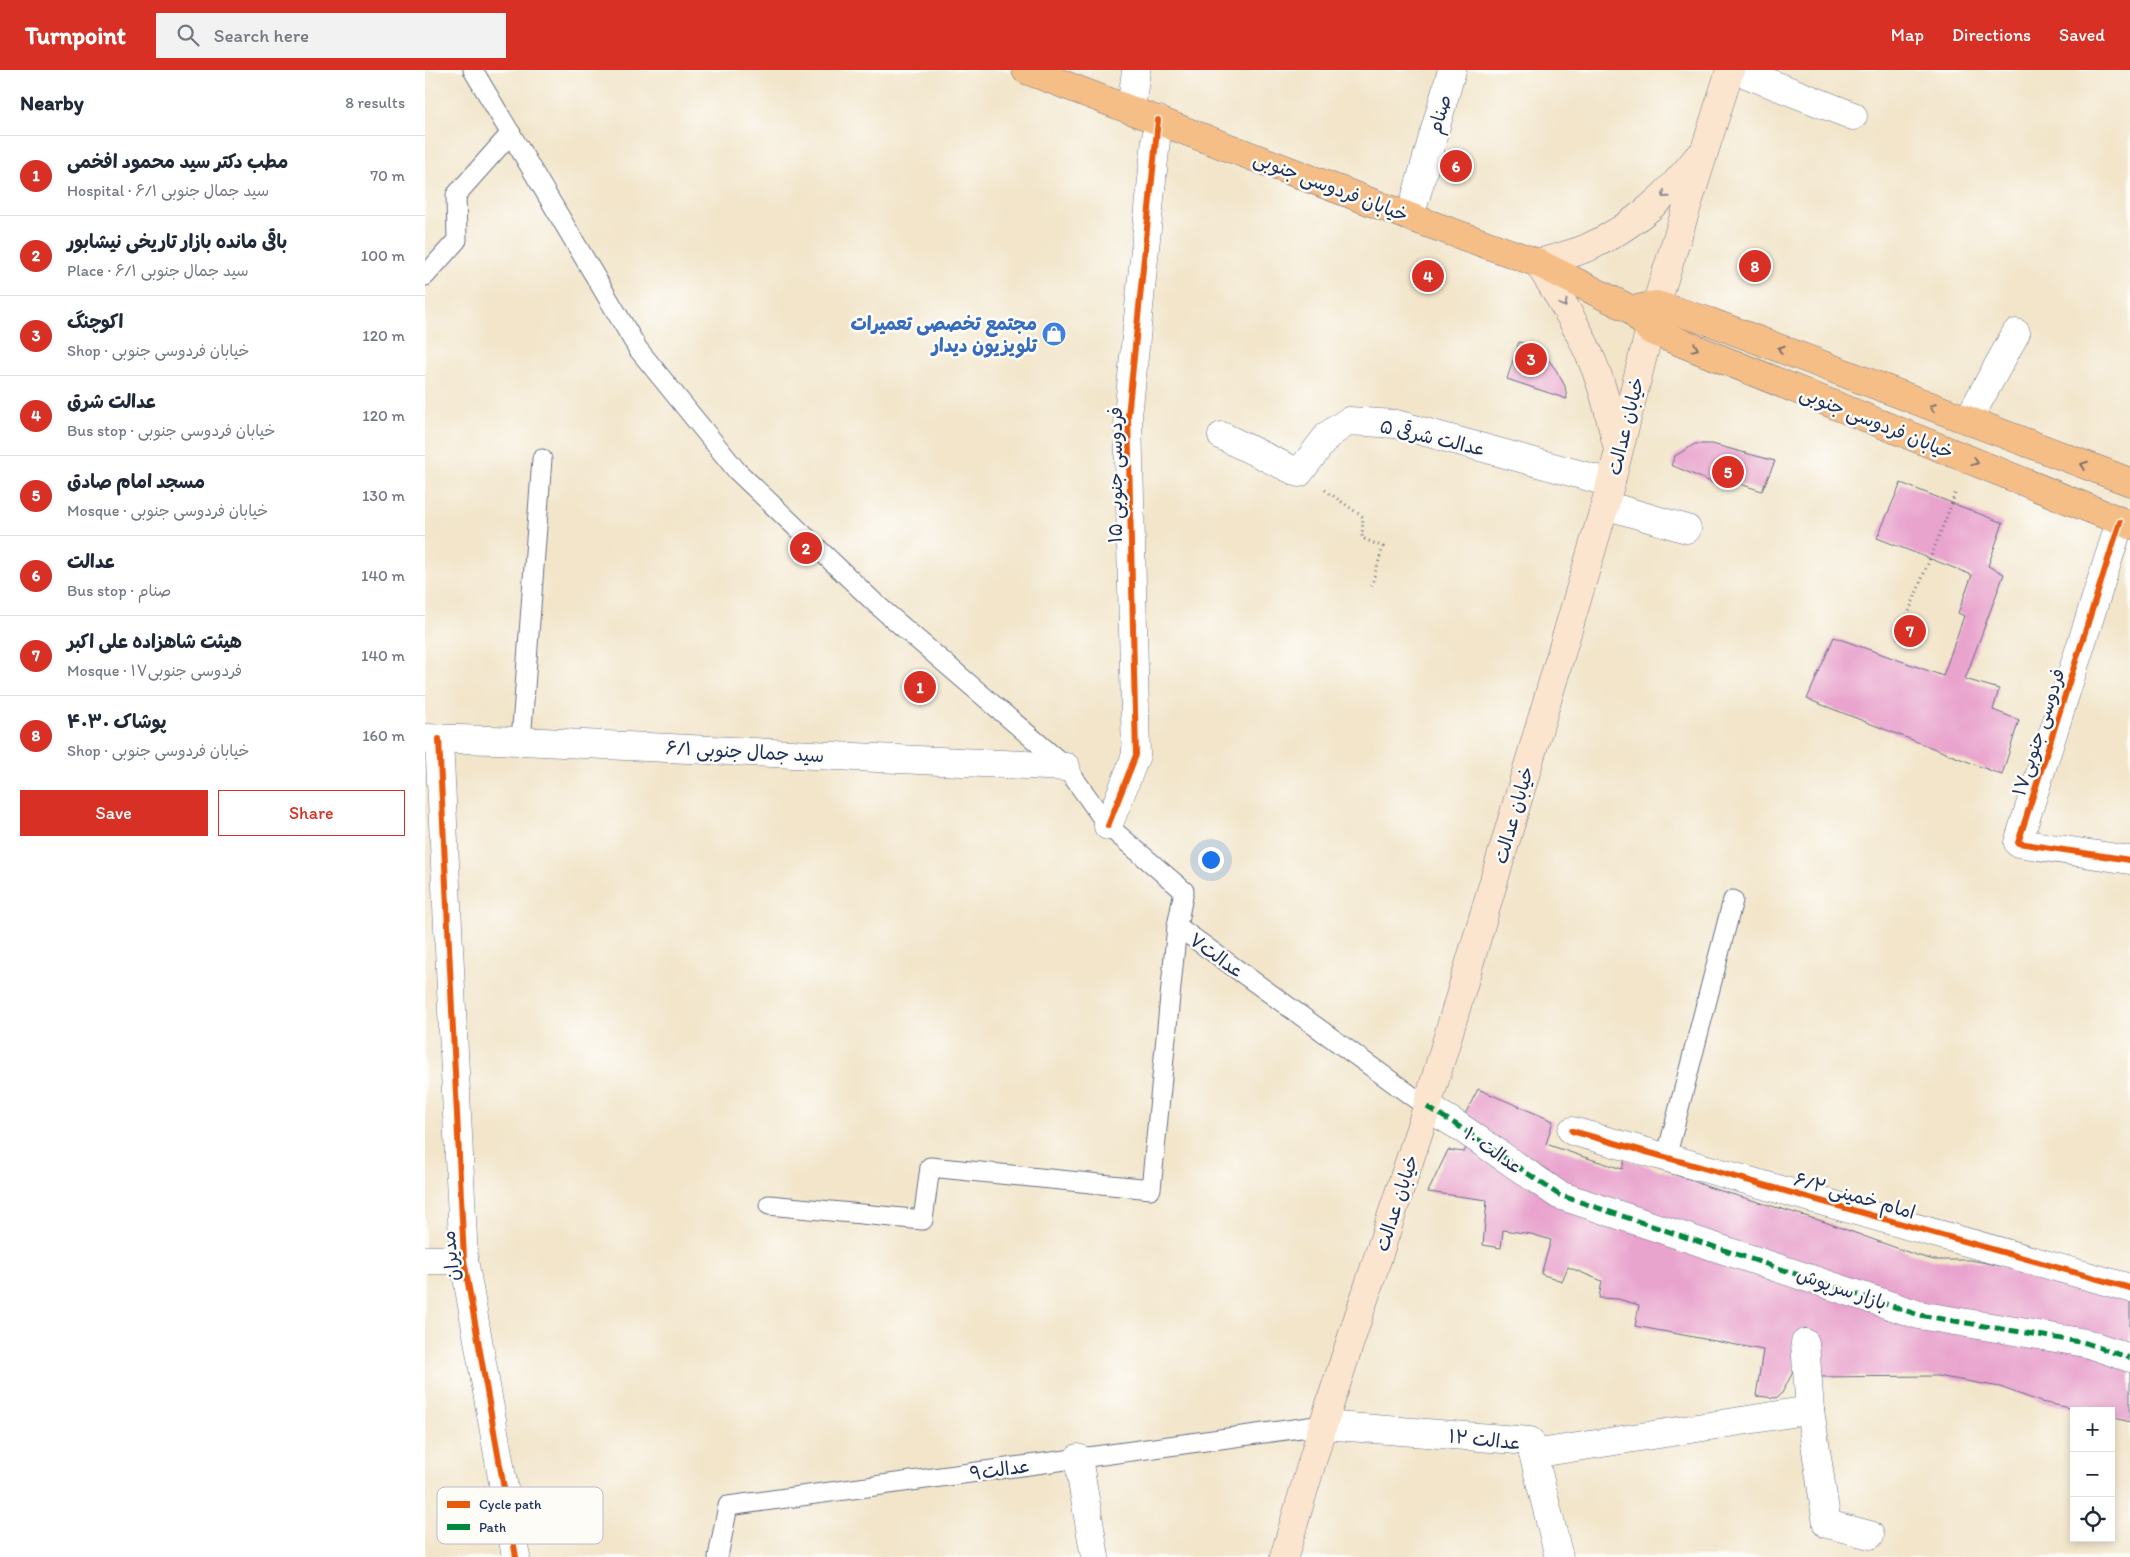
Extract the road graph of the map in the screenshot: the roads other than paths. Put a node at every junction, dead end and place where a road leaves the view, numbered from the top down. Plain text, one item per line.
1 (473, 70) edge
2 (1027, 70) edge
3 (1136, 70) edge
4 (1452, 70) edge
5 (1730, 70) edge
6 (1736, 70) edge
7 (1131, 110) junction
8 (1853, 116) dead end
9 (1158, 120) junction
10 (511, 133) junction
11 (1707, 145) junction
12 (1410, 216) junction
13 (1538, 263) junction
14 (425, 276) edge
15 (1646, 315) junction
16 (2016, 333) dead end
17 (1968, 420) junction
18 (1222, 436) dead end
19 (1619, 454) junction
20 (542, 459) dead end
21 (2130, 482) edge
22 (1608, 494) junction
23 (2125, 524) edge
24 (1687, 528) dead end
25 (432, 739) edge
26 (521, 741) junction
27 (1066, 767) junction
28 (1108, 826) junction
29 (2130, 860) edge
30 (1733, 900) dead end
31 (1177, 926) junction
32 (1427, 1107) junction
33 (1572, 1131) dead end
34 (1666, 1158) junction
35 (1559, 1195) joint
36 (769, 1205) dead end
37 (425, 1260) edge
38 (464, 1260) junction
39 (2130, 1288) edge
40 (1805, 1342) dead end
41 (2130, 1358) edge
42 (1810, 1410) junction
43 (1323, 1425) junction
44 (1533, 1454) junction
45 (1078, 1458) junction
46 (504, 1487) edge
47 (1869, 1535) dead end
48 (514, 1544) edge
49 (516, 1557) edge
50 (718, 1557) edge
51 (1095, 1557) edge
52 (1284, 1557) edge
53 (1559, 1557) edge

1 - 10 lane, عدالت۷
2 - 7 main road, خیابان فردوسی جنوبی
3 - 7 street
4 - 12 street, صنام
5 - 11 main road, خیابان عدالت
6 - 8 street
7 - 9 main road, خیابان فردوسی جنوبی
9 - 12 main road, خیابان فردوسی جنوبی
9 - 28 street, فردوسی جنوبی ۱۵
10 - 14 lane
10 - 27 lane, عدالت۷
11 -> 13 main road
11 - 15 main road, خیابان عدالت
12 - 13 main road, خیابان فردوسی جنوبی
13 - 15 main road, خیابان فردوسی جنوبی
13 -> 19 main road
17 -> 15 main road, خیابان فردوسی جنوبی
15 - 19 main road, خیابان عدالت
15 -> 23 main road, خیابان فردوسی جنوبی
16 - 17 street
21 -> 17 main road, خیابان فردوسی جنوبی
18 - 22 street, عدالت شرقی ۵
19 - 22 main road, خیابان عدالت
20 - 26 lane
22 - 24 street, عدالت شرقی ۵
22 - 32 main road, خیابان عدالت
23 - 29 street, فردوسی جنوبی۱۷
25 - 26 street, سید جمال جنوبی ۶/۱
25 - 38 street, مدیران
26 - 27 street, سید جمال جنوبی ۶/۱
27 - 28 lane, عدالت۷
28 - 31 lane, عدالت۷
30 - 34 lane
31 - 32 lane, عدالت۷
31 - 36 lane
32 - 35 street, عدالت ۱۰
32 - 43 main road, خیابان عدالت
33 - 34 street, امام خمینی ۶/۲
34 - 39 street, امام خمینی ۶/۲
35 - 41 street, بازار سرپوش
37 - 38 street
38 - 46 street, مدیران
40 - 42 street
42 - 44 street
42 - 47 street
43 - 44 street, عدالت ۱۲
43 - 45 lane, عدالت۹
43 - 52 main road, خیابان عدالت
44 - 53 street, عدالت ۱۲
45 - 50 lane, عدالت۹
45 - 51 street
48 - 49 street, مدیران

